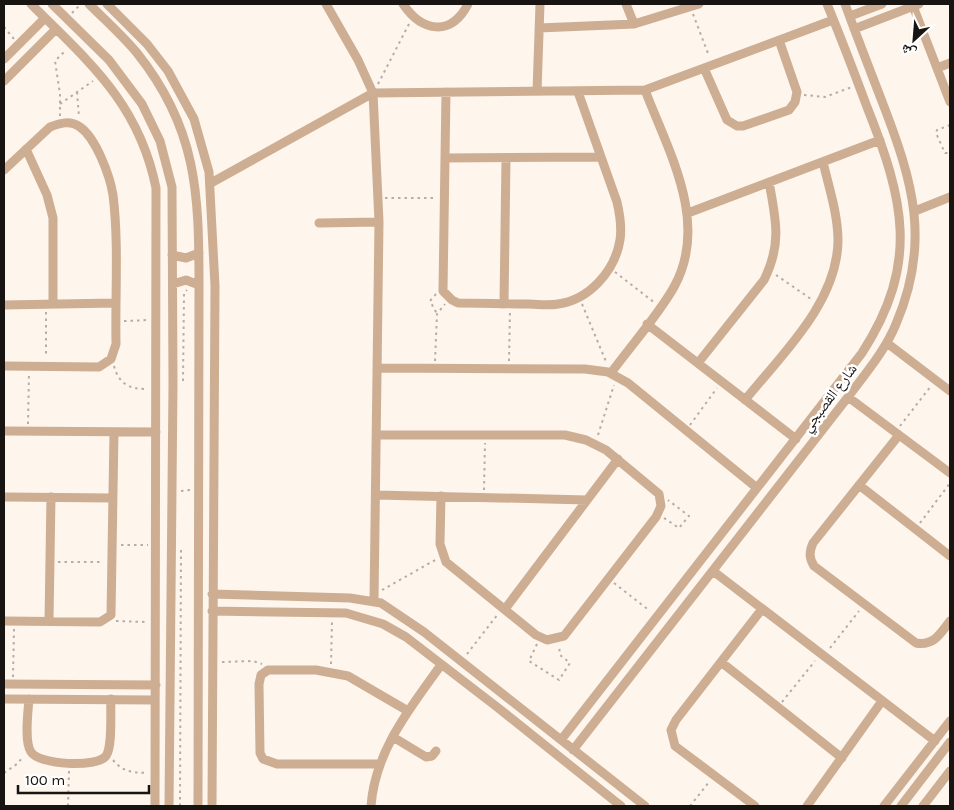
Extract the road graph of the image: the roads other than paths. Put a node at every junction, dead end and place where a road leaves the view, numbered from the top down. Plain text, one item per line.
1 (31, 4) edge
2 (52, 4) edge
3 (89, 4) edge
4 (107, 4) edge
5 (326, 4) edge
6 (403, 4) edge
7 (468, 4) edge
8 (540, 4) edge
9 (626, 4) edge
10 (827, 4) edge
11 (845, 4) edge
12 (882, 4) edge
13 (694, 5) edge
14 (916, 5) edge
15 (850, 16) junction
16 (45, 18) junction
17 (834, 20) junction
18 (634, 24) junction
19 (539, 28) junction
20 (56, 29) junction
21 (133, 29) junction
22 (854, 29) junction
23 (28, 35) junction
24 (123, 38) junction
25 (779, 40) junction
26 (39, 46) junction
27 (4, 59) edge
28 (109, 60) junction
29 (950, 63) edge
30 (708, 66) junction
31 (937, 68) junction
32 (99, 73) junction
33 (4, 81) edge
34 (645, 90) junction
35 (537, 91) junction
36 (446, 92) junction
37 (578, 92) junction
38 (373, 93) junction
39 (950, 102) edge
40 (880, 140) junction
41 (26, 149) junction
42 (600, 157) junction
43 (445, 158) junction
44 (506, 158) junction
45 (823, 162) junction
46 (4, 170) edge
47 (209, 172) junction
48 (195, 177) junction
49 (769, 182) junction
50 (211, 183) junction
51 (950, 197) edge
52 (915, 211) junction
53 (688, 213) junction
54 (319, 222) dead end
55 (379, 222) junction
56 (199, 253) junction
57 (172, 255) junction
58 (173, 284) junction
59 (200, 285) junction
60 (115, 303) junction
61 (50, 304) junction
62 (507, 304) junction
63 (4, 305) edge
64 (647, 324) junction
65 (887, 342) junction
66 (698, 363) junction
67 (4, 366) edge
68 (379, 368) junction
69 (614, 375) junction
70 (173, 384) junction
71 (156, 387) junction
72 (950, 392) edge
73 (848, 397) junction
74 (745, 400) junction
75 (213, 424) junction
76 (198, 426) junction
77 (4, 431) edge
78 (114, 432) junction
79 (156, 432) junction
80 (897, 433) junction
81 (378, 435) junction
82 (796, 438) junction
83 (618, 459) junction
84 (949, 469) edge
85 (859, 485) junction
86 (757, 488) junction
87 (171, 495) junction
88 (377, 495) junction
89 (441, 496) junction
90 (4, 497) edge
91 (51, 497) junction
92 (114, 498) junction
93 (156, 499) junction
94 (587, 500) junction
95 (724, 532) junction
96 (736, 542) junction
97 (950, 556) edge
98 (713, 572) junction
99 (212, 594) junction
100 (239, 594) junction
101 (375, 597) junction
102 (504, 608) junction
103 (762, 609) junction
104 (212, 611) junction
105 (239, 611) junction
106 (4, 621) edge
107 (49, 621) junction
108 (950, 621) edge
109 (721, 662) junction
110 (441, 665) junction
111 (8, 684) edge
112 (132, 685) junction
113 (156, 685) junction
114 (212, 688) junction
115 (197, 689) junction
116 (501, 691) junction
117 (4, 699) edge
118 (29, 699) junction
119 (111, 699) junction
120 (132, 699) junction
121 (156, 700) junction
122 (882, 701) junction
123 (497, 707) junction
124 (408, 711) junction
125 (579, 718) junction
126 (950, 721) edge
127 (591, 727) junction
128 (170, 733) junction
129 (156, 734) junction
130 (393, 737) junction
131 (561, 740) junction
132 (935, 741) junction
133 (950, 742) edge
134 (573, 750) junction
135 (436, 751) dead end
136 (842, 758) junction
137 (379, 764) junction
138 (950, 771) edge
139 (155, 806) edge
140 (169, 806) edge
141 (198, 806) edge
142 (212, 806) edge
143 (371, 806) edge
144 (621, 806) edge
145 (645, 806) edge
146 (755, 806) edge
147 (807, 806) edge
148 (884, 806) edge
149 (901, 806) edge
150 (923, 806) edge

1 - 16 street
2 - 28 street
3 - 24 street
4 - 21 street
5 - 38 street
6 - 7 street
8 - 19 street
9 - 18 street
10 - 17 street, شارع القصبجي
11 - 15 street, شارع القصبجي
12 - 15 street
13 - 18 street
14 - 22 street
14 - 31 street
15 - 22 street, شارع القصبجي
16 - 20 street
16 - 23 street
17 - 25 street
17 - 40 street, شارع القصبجي
18 - 19 street
19 - 35 street
20 - 26 street
20 - 32 street
21 - 24 street
21 - 47 street
22 - 52 street, شارع القصبجي
23 - 26 street
23 - 27 street
24 - 48 street
25 - 30 street
25 - 30 street
26 - 33 street
28 - 32 street
28 - 57 street
29 - 31 street
30 - 34 street
31 - 39 street
32 - 71 street
34 - 37 street
34 - 53 street
35 - 36 street
35 - 37 street
36 - 38 street
36 - 43 street
37 - 42 street
38 - 50 street
38 - 55 street
40 - 45 street
40 - 82 street, شارع القصبجي
41 - 46 street
41 - 60 street
41 - 61 street
42 - 44 street
42 - 62 street
43 - 44 street
43 - 62 street
44 - 62 street
45 - 49 street
45 - 74 street
47 - 48 street
47 - 50 street
48 - 56 street
49 - 53 street
49 - 66 street
50 - 75 street
51 - 52 street
52 - 65 street, شارع القصبجي
53 - 64 street
54 - 55 street
55 - 68 street
56 - 57 street
56 - 59 street
57 - 58 street
58 - 59 street
58 - 70 street
59 - 76 street
60 - 61 street
60 - 67 street
61 - 63 street
64 - 66 street
64 - 69 street
65 - 72 street
65 - 73 street, شارع القصبجي
66 - 74 street
68 - 69 street
68 - 81 street
69 - 86 street
70 - 71 street
70 - 87 street
71 - 79 street
73 - 80 street
73 - 96 street, شارع القصبجي
74 - 82 street
75 - 76 street
75 - 99 street
76 - 115 street
77 - 78 street
78 - 79 street
78 - 92 street
79 - 93 street
80 - 84 street
80 - 85 street
81 - 83 street
81 - 88 street
82 - 86 street, شارع القصبجي
83 - 94 street
83 - 102 street
85 - 97 street
85 - 108 street
86 - 95 street, شارع القصبجي
87 - 93 street
87 - 128 street
88 - 89 street
88 - 101 street
89 - 94 street
89 - 102 street
90 - 91 street
91 - 92 street
91 - 107 street
92 - 107 street
93 - 113 street
94 - 102 street
95 - 96 street
95 - 125 street, شارع القصبجي
96 - 98 street, شارع القصبجي
98 - 103 street
98 - 127 street, شارع القصبجي
99 - 100 street
99 - 104 street
100 - 101 street
100 - 105 street
101 - 116 street
103 - 109 street
103 - 122 street
104 - 105 street
104 - 114 street
105 - 110 street
106 - 107 street
109 - 136 street
109 - 146 street
110 - 123 street
110 - 124 street
111 - 112 street
112 - 113 street
112 - 120 street
113 - 121 street
114 - 115 street
114 - 142 street
115 - 141 street
116 - 123 street
116 - 131 street
117 - 118 street
118 - 119 street
118 - 119 street
119 - 120 street
120 - 121 street
121 - 129 street
122 - 132 street
122 - 136 street
123 - 144 street
124 - 130 street
124 - 137 street
125 - 127 street
125 - 131 street, شارع القصبجي
126 - 132 street
127 - 134 street, شارع القصبجي
128 - 129 street
128 - 140 street
129 - 139 street
130 - 135 street
130 - 137 street
131 - 134 street
132 - 148 street
133 - 149 street
134 - 145 street
136 - 147 street
137 - 143 street
138 - 150 street

